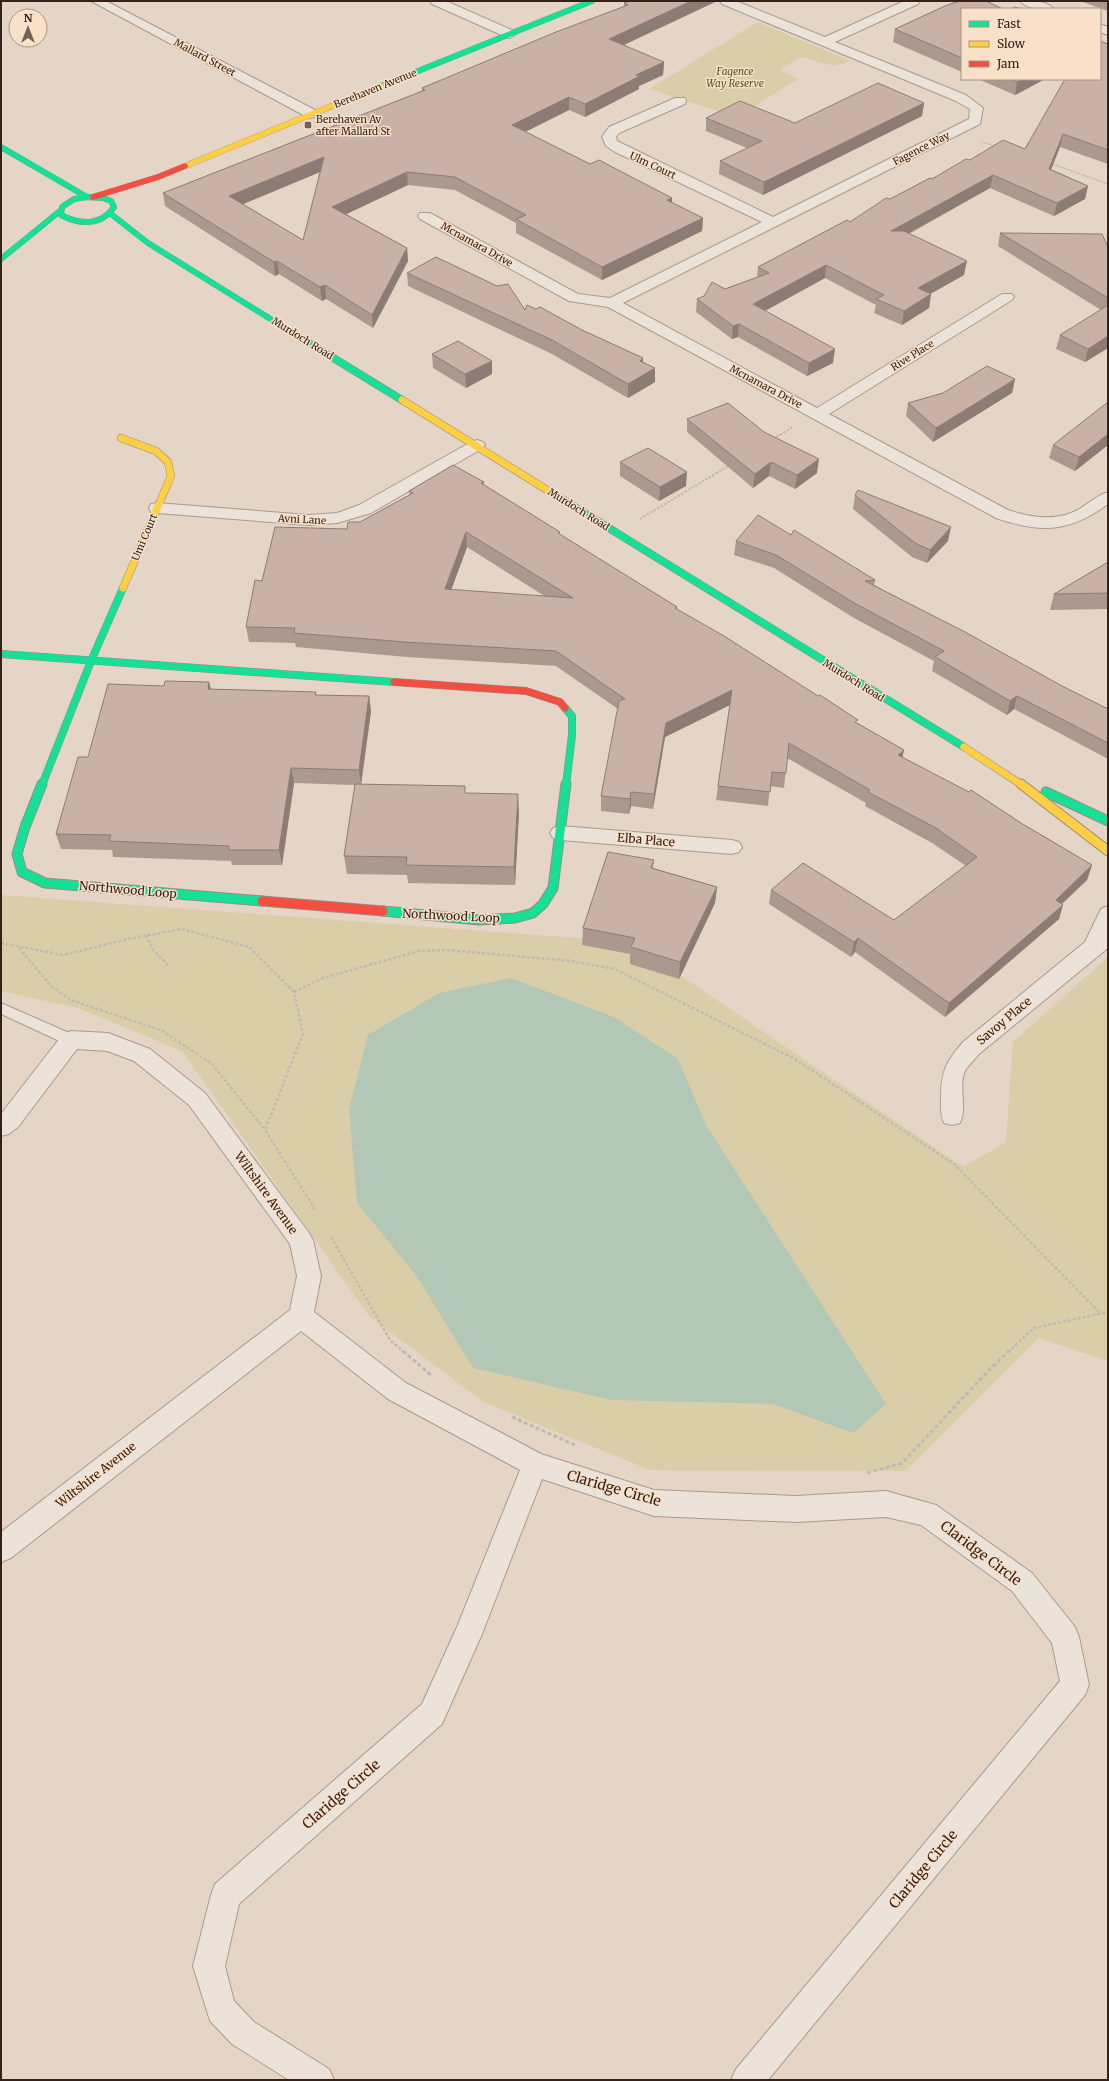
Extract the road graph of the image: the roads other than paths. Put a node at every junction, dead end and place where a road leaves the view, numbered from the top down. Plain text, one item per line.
1 (98, 1) edge
2 (436, 1) edge
3 (592, 1) edge
4 (726, 1) edge
5 (914, 1) edge
6 (1026, 1) edge
7 (1045, 8) edge
8 (510, 34) junction
9 (825, 42) junction
10 (680, 101) dead end
11 (312, 114) junction
12 (1, 147) edge
13 (158, 176) junction
14 (131, 194) dead end
15 (90, 197) junction
16 (60, 206) junction
17 (115, 208) junction
18 (425, 216) dead end
19 (773, 222) junction
20 (82, 223) junction
21 (66, 229) dead end
22 (103, 229) dead end
23 (122, 235) dead end
24 (42, 238) dead end
25 (148, 243) junction
26 (20, 245) junction
27 (1, 259) edge
28 (1006, 297) dead end
29 (612, 303) junction
30 (817, 413) junction
31 (121, 438) dead end
32 (478, 446) junction
33 (1108, 497) edge
34 (157, 508) junction
35 (1, 654) edge
36 (91, 661) junction
37 (1009, 775) junction
38 (1108, 821) edge
39 (560, 833) junction
40 (732, 847) dead end
41 (1108, 851) edge
42 (1108, 914) edge
43 (1101, 942) edge
44 (1, 1008) edge
45 (71, 1040) junction
46 (952, 1116) dead end
47 (1, 1127) edge
48 (301, 1316) junction
49 (535, 1464) junction
50 (1, 1549) edge
51 (754, 2077) edge
52 (318, 2080) edge

1 - 11 street, Mallard Street
2 - 8 street
3 - 8 street, Berehaven Avenue
4 - 9 street, Fagence Way
5 - 9 street
6 - 7 street
8 - 11 street, Berehaven Avenue
9 - 19 street, Fagence Way
10 - 19 street, Ulm Court
11 - 13 street, Berehaven Avenue
12 - 15 street, Murdoch Road
13 - 14 street, Berehaven Avenue
13 - 15 street, Berehaven Avenue
15 - 16 street
15 - 17 street, Murdoch Road
16 - 20 street
16 - 26 street
17 - 20 street
17 - 25 street, Murdoch Road
18 - 29 street, Mcnamara Drive
19 - 29 street, Fagence Way
20 - 21 street
20 - 22 street
23 - 25 street, Murdoch Road
24 - 26 street
25 - 32 street, Murdoch Road
26 - 27 street
28 - 30 street, Rive Place
29 - 30 street, Mcnamara Drive
30 - 33 street, Mcnamara Drive
31 - 34 street, Umi Court
32 - 34 street, Avni Lane
32 - 37 street, Murdoch Road
34 - 36 street, Umi Court
35 - 36 street, Northwood Loop
36 - 39 street, Northwood Loop
36 - 39 street, Northwood Loop
37 - 38 street, Murdoch Road
37 - 41 street, Murdoch Road
39 - 40 street, Elba Place
42 - 43 street, Savoy Place
43 - 46 street, Savoy Place
44 - 45 lane
45 - 47 street
45 - 48 street, Wiltshire Avenue
48 - 49 street, Claridge Circle
48 - 50 street, Wiltshire Avenue
49 - 51 street, Claridge Circle
49 - 52 street, Claridge Circle

